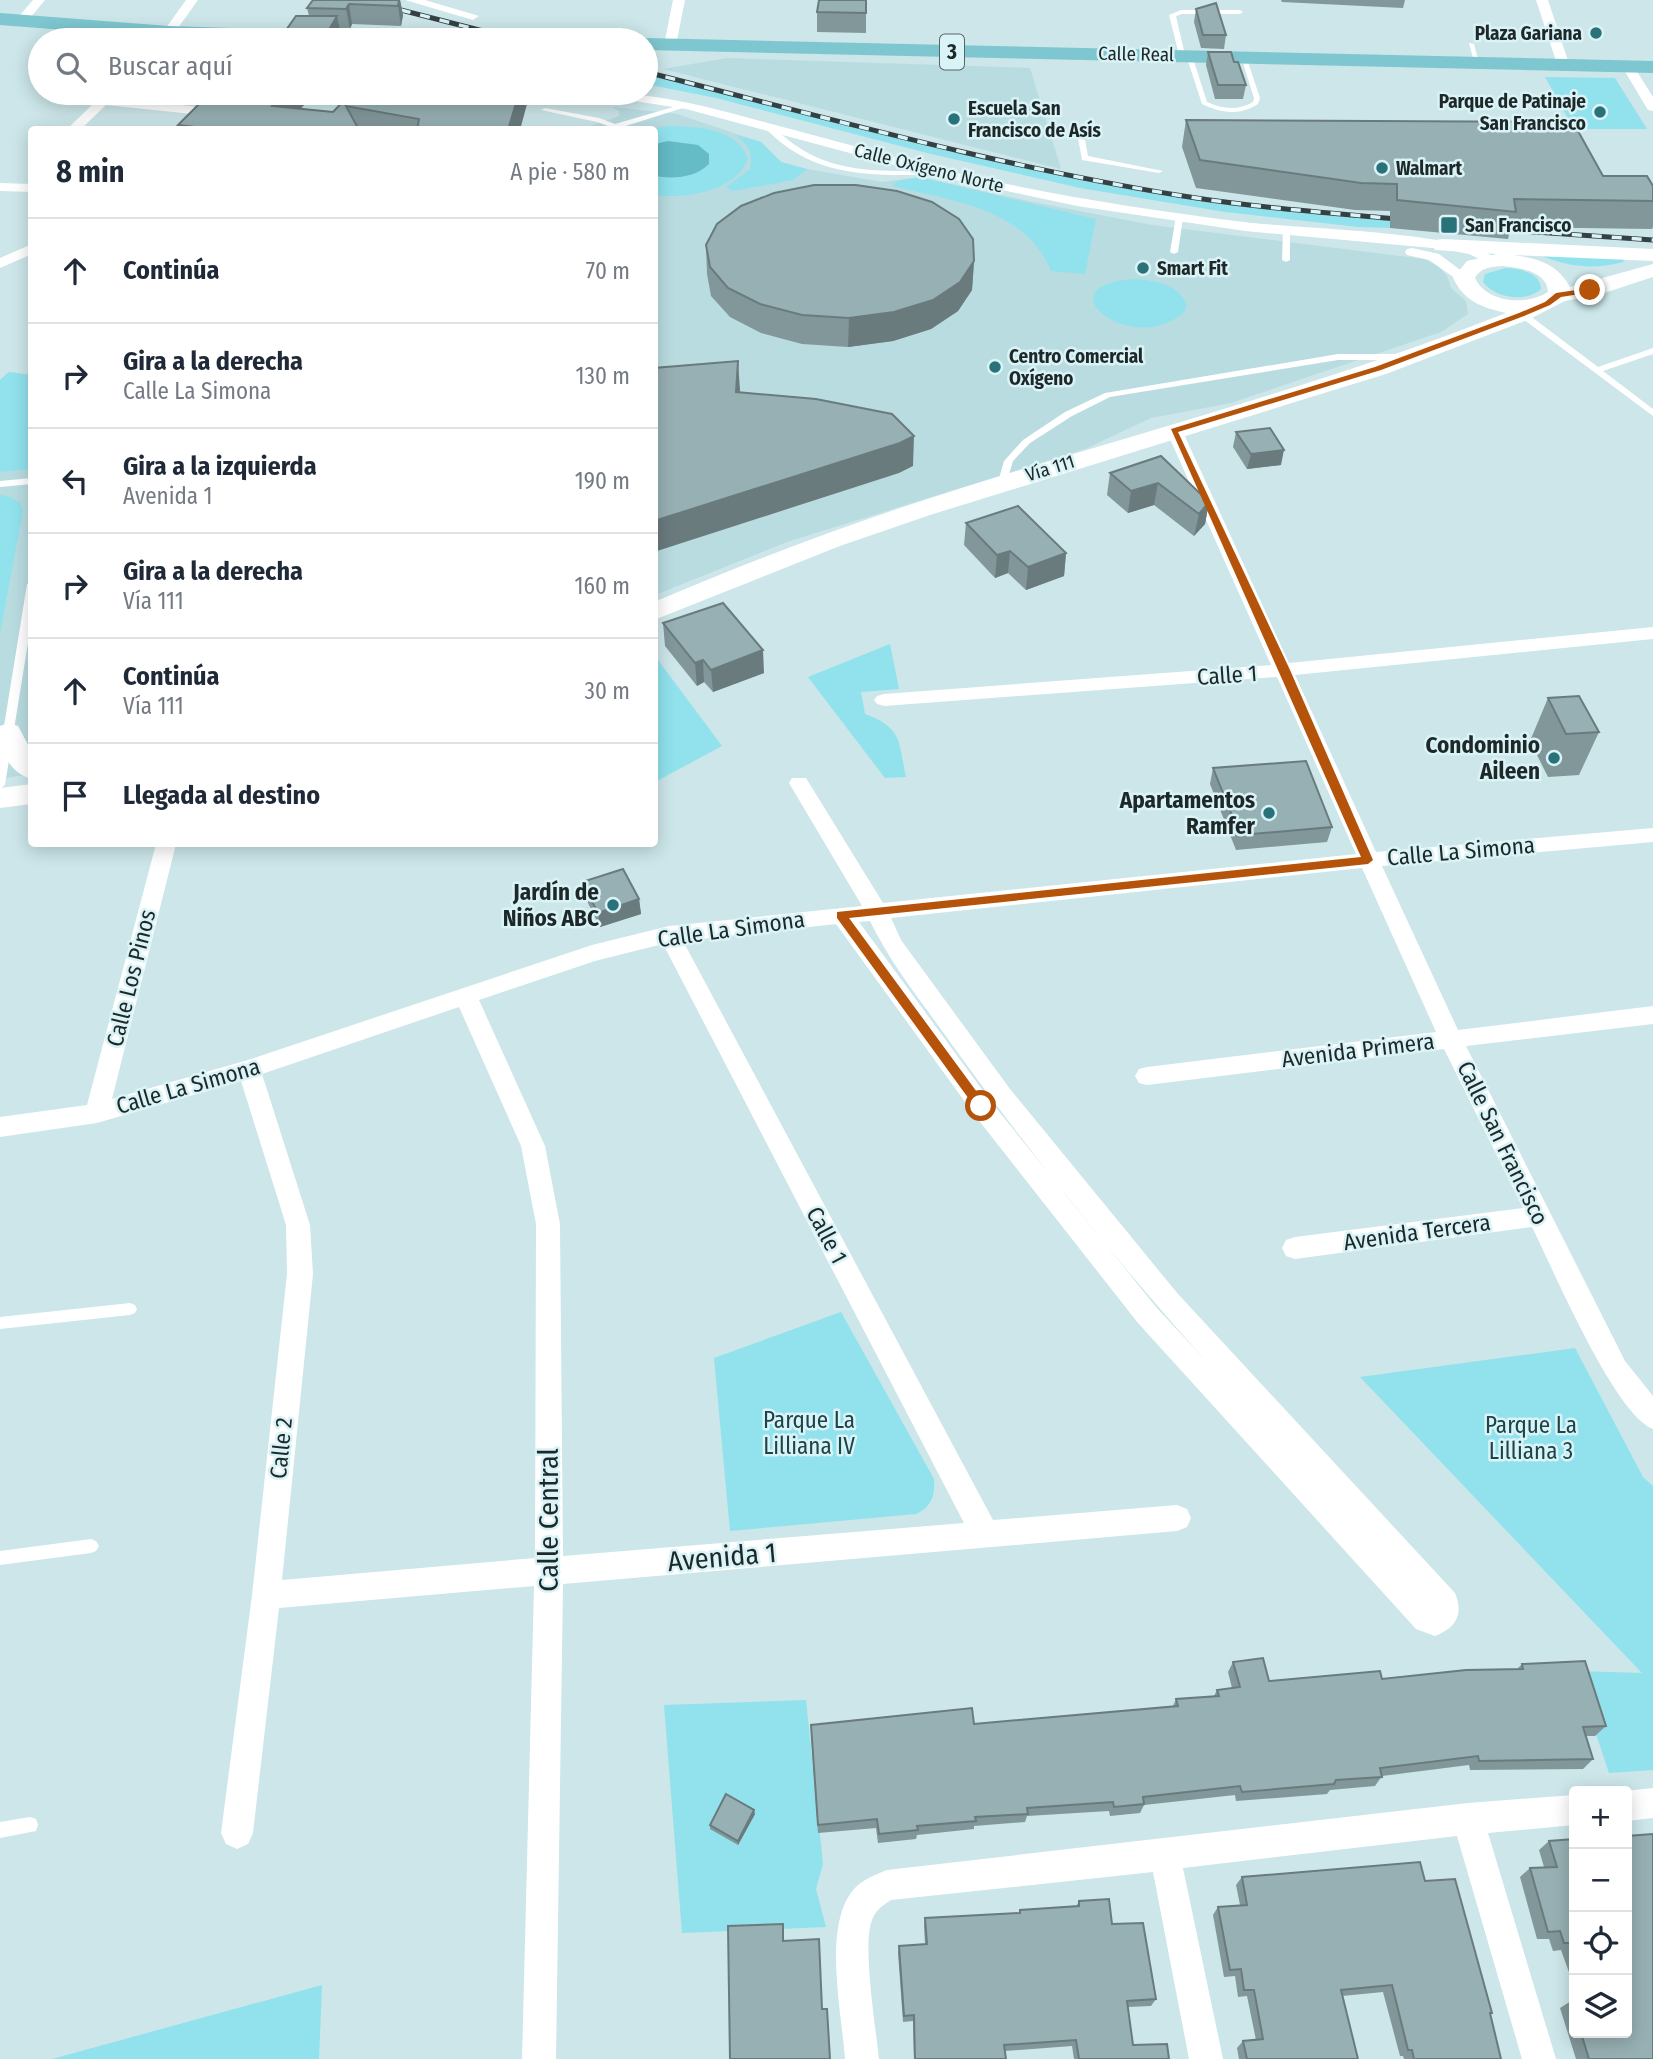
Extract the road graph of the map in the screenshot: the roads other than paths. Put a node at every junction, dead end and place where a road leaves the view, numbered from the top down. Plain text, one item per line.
1 (192, 0) edge
2 (411, 0) edge
3 (679, 0) edge
4 (1542, 0) edge
5 (0, 12) edge
6 (29, 12) edge
7 (1240, 12) dead end
8 (473, 16) dead end
9 (0, 19) edge
10 (172, 28) joint
11 (658, 44) edge
12 (670, 45) junction
13 (1185, 55) junction
14 (1244, 57) junction
15 (1563, 64) junction
16 (1627, 65) junction
17 (1653, 65) edge
18 (658, 101) edge
19 (99, 105) edge
20 (154, 105) edge
21 (219, 105) edge
22 (687, 105) junction
23 (1653, 107) edge
24 (545, 110) dead end
25 (213, 111) junction
26 (76, 126) edge
27 (199, 126) edge
28 (613, 126) joint
29 (1081, 140) dead end
30 (1159, 171) dead end
31 (0, 187) edge
32 (28, 188) edge
33 (1179, 218) junction
34 (1253, 227) junction
35 (1286, 232) junction
36 (1443, 245) junction
37 (28, 250) edge
38 (1174, 252) dead end
39 (1653, 255) edge
40 (1286, 260) dead end
41 (1490, 260) junction
42 (1653, 261) edge
43 (0, 264) edge
44 (1653, 270) edge
45 (1465, 282) junction
46 (1555, 285) junction
47 (1528, 311) junction
48 (1452, 342) junction
49 (1653, 351) edge
50 (1410, 358) junction
51 (1599, 370) junction
52 (1653, 413) edge
53 (1174, 430) junction
54 (28, 481) edge
55 (1003, 482) junction
56 (0, 484) edge
57 (28, 606) edge
58 (658, 610) edge
59 (1653, 633) edge
60 (1285, 670) junction
61 (884, 700) dead end
62 (4, 738) edge
63 (28, 765) edge
64 (799, 783) dead end
65 (0, 785) edge
66 (28, 795) edge
67 (0, 799) edge
68 (1653, 835) edge
69 (165, 847) edge
70 (1368, 860) junction
71 (877, 912) junction
72 (841, 915) junction
73 (669, 934) junction
74 (466, 996) junction
75 (1653, 1015) edge
76 (1450, 1038) junction
77 (249, 1069) junction
78 (1147, 1076) dead end
79 (97, 1113) junction
80 (0, 1127) edge
81 (1539, 1216) junction
82 (1295, 1248) dead end
83 (130, 1309) dead end
84 (0, 1323) edge
85 (1653, 1417) edge
86 (1177, 1518) dead end
87 (986, 1535) junction
88 (91, 1546) dead end
89 (0, 1558) edge
90 (549, 1572) junction
91 (266, 1595) junction
92 (1653, 1803) edge
93 (1632, 1805) edge
94 (1569, 1810) edge
95 (1468, 1819) junction
96 (30, 1825) dead end
97 (0, 1830) edge
98 (237, 1833) dead end
99 (1165, 1855) junction
100 (539, 2059) edge
101 (862, 2059) edge
102 (1206, 2059) edge
103 (1539, 2059) edge

1 - 10 street
2 - 8 street
3 - 12 street
4 - 15 street
5 - 6 main road
6 - 9 main road
6 - 10 main road
7 - 13 lane
11 - 12 main road, Calle Real / 3
12 - 13 main road, Calle Real / 3
13 - 14 main road, Calle Real / 3
13 - 14 lane
14 - 15 main road, Calle Real / 3
15 - 16 main road, Calle Real / 3
16 - 17 main road, Calle Real / 3
16 - 23 street
18 - 22 street, Calle Oxígeno Norte
19 - 26 street
20 - 25 street
21 - 25 street
22 - 28 lane
22 - 33 street, Calle Oxígeno Norte
24 - 28 lane
25 - 27 street
29 - 30 lane
31 - 32 street
33 - 34 street, Calle Oxígeno Norte
33 - 38 lane
34 - 35 street, Calle Oxígeno Norte
34 - 36 street, Calle Oxígeno Norte
35 - 40 lane
35 - 45 street, Calle Oxígeno Norte
36 - 39 main road
36 - 41 street, Calle Oxígeno Norte
37 - 43 street
41 - 45 main road
41 - 46 main road
42 - 46 main road
44 - 46 main road
45 - 47 main road
45 - 48 main road
46 - 47 main road, Vía 111
47 - 48 main road, Vía 111
47 - 51 lane
48 - 50 main road, Vía 111
49 - 51 lane
50 - 53 main road, Vía 111
50 - 55 lane
51 - 52 lane
53 - 55 main road, Vía 111
53 - 60 street
54 - 56 lane
55 - 58 main road, Vía 111
57 - 62 lane
59 - 60 street, Calle 1
60 - 61 street, Calle 1
60 - 70 street
62 - 63 main road
62 - 65 lane
64 - 71 street
66 - 67 main road
68 - 70 street, Calle La Simona
69 - 79 street, Calle Los Pinos
70 - 71 street, Calle La Simona
70 - 76 street, Calle San Francisco
71 - 72 street, Calle La Simona
71 - 72 street
72 - 73 street, Calle La Simona
73 - 74 street, Calle La Simona
73 - 87 street, Calle 1
74 - 77 street, Calle La Simona
74 - 90 street, Calle Central
75 - 76 street, Avenida Primera
76 - 78 street, Avenida Primera
76 - 81 street, Calle San Francisco
77 - 79 street, Calle La Simona
77 - 91 street, Calle 2
79 - 80 street, Calle La Simona
81 - 82 street, Avenida Tercera
81 - 85 street, Calle San Francisco
83 - 84 lane
86 - 87 street, Avenida 1
87 - 90 street, Avenida 1
88 - 89 lane
90 - 91 street, Avenida 1
90 - 100 street, Calle Central
91 - 98 street, Calle 2
92 - 93 street
94 - 95 street
95 - 99 street
95 - 103 street
96 - 97 lane
99 - 101 street
99 - 102 street

